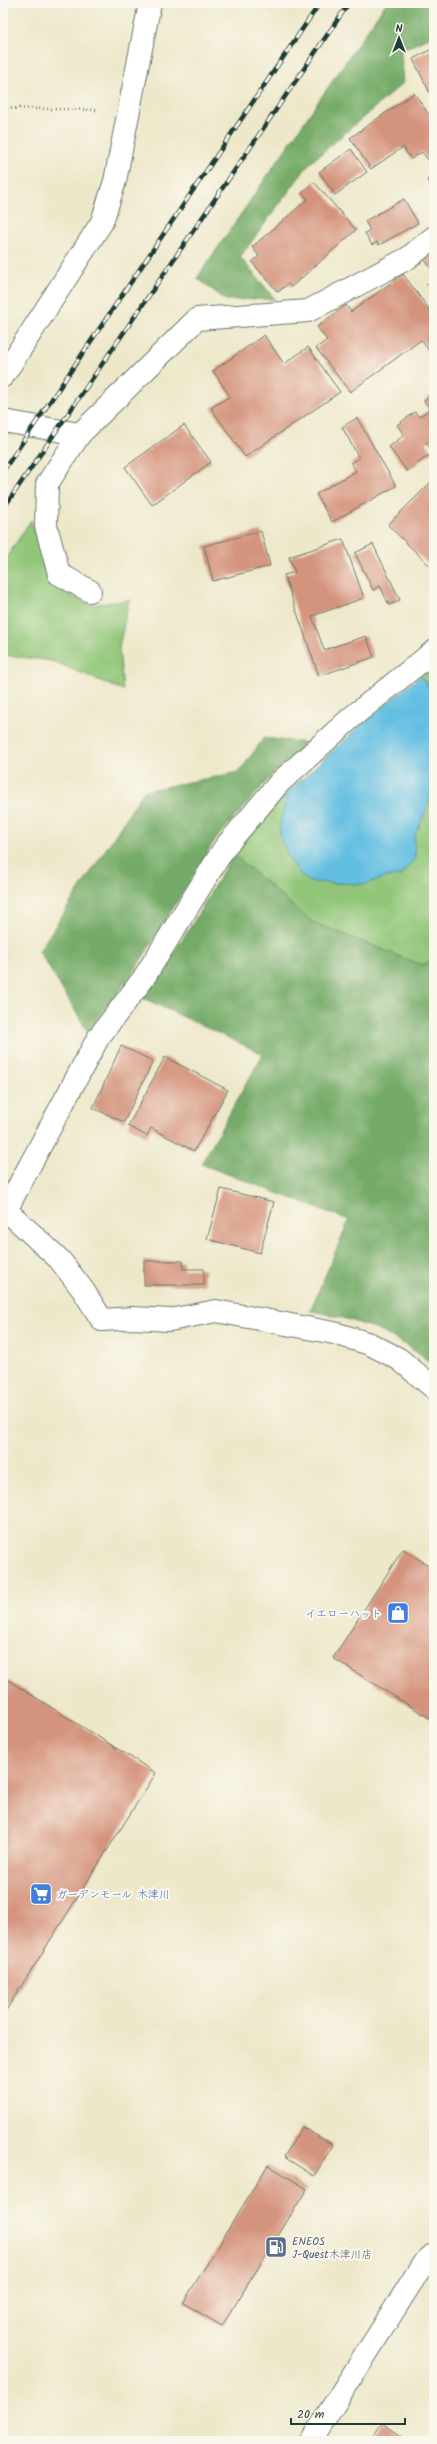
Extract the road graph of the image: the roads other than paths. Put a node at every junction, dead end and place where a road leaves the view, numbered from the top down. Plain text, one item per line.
1 (150, 3) edge
2 (434, 237) edge
3 (3, 376) edge
4 (3, 421) edge
5 (80, 434) junction
6 (90, 592) dead end
7 (434, 650) edge
8 (5, 1209) edge
9 (434, 1388) edge
10 (434, 2254) edge
11 (311, 2441) edge

1 - 3 street
2 - 5 street
4 - 5 street
5 - 6 street
7 - 8 street
8 - 9 street
10 - 11 street

